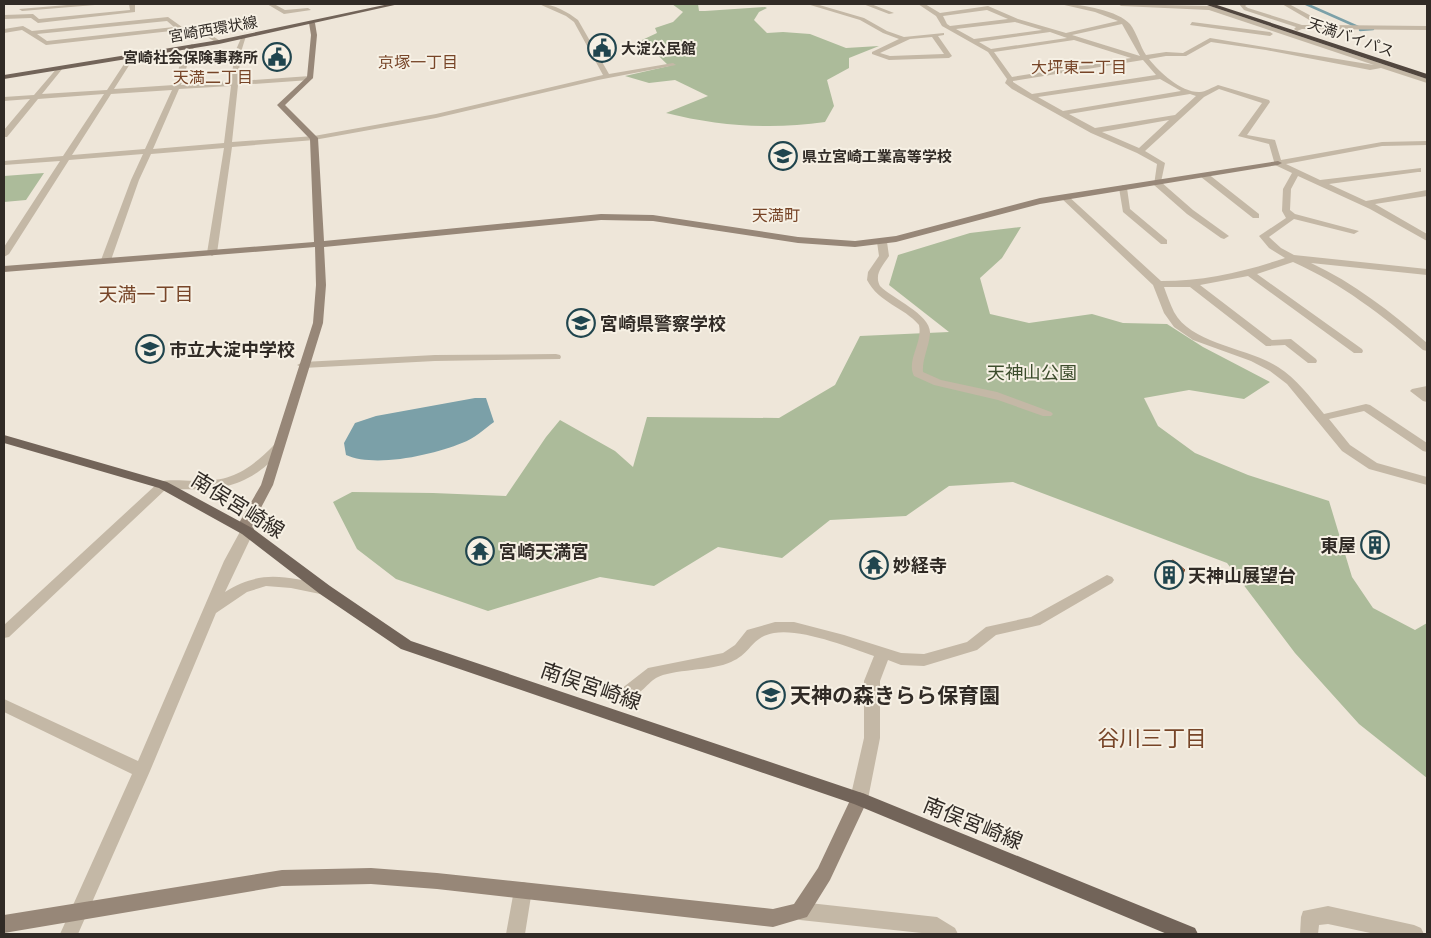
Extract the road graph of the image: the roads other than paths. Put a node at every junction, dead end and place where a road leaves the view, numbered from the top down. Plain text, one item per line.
1 (20, 4) edge
2 (104, 4) edge
3 (132, 4) edge
4 (270, 4) edge
5 (396, 4) edge
6 (542, 4) edge
7 (810, 4) edge
8 (866, 4) edge
9 (921, 4) edge
10 (1062, 4) edge
11 (1121, 4) edge
12 (1208, 4) edge
13 (1221, 4) edge
14 (1245, 4) edge
15 (1285, 4) edge
16 (308, 7) edge
17 (13, 9) junction
18 (891, 13) dead end
19 (939, 14) junction
20 (4, 17) edge
21 (1015, 20) junction
22 (1123, 22) junction
23 (312, 23) junction
24 (1192, 24) dead end
25 (180, 28) junction
26 (950, 28) junction
27 (1299, 28) junction
28 (1328, 28) junction
29 (1427, 28) edge
30 (4, 30) edge
31 (1053, 31) junction
32 (32, 33) junction
33 (960, 33) junction
34 (1288, 34) junction
35 (934, 35) junction
36 (1068, 35) junction
37 (244, 37) junction
38 (1077, 38) junction
39 (904, 39) junction
40 (219, 42) junction
41 (975, 42) junction
42 (192, 46) junction
43 (990, 51) junction
44 (132, 56) junction
45 (1144, 59) junction
46 (673, 65) dead end
47 (1380, 66) junction
48 (60, 68) junction
49 (1427, 73) edge
50 (4, 77) edge
51 (607, 77) junction
52 (1159, 77) junction
53 (1427, 77) edge
54 (310, 78) junction
55 (1010, 79) junction
56 (1427, 81) edge
57 (236, 84) junction
58 (177, 87) junction
59 (109, 92) junction
60 (1190, 92) junction
61 (1201, 95) junction
62 (1030, 96) junction
63 (35, 98) junction
64 (4, 99) edge
65 (1062, 113) junction
66 (1176, 117) junction
67 (1094, 131) junction
68 (4, 135) edge
69 (314, 138) junction
70 (1427, 143) edge
71 (1414, 144) junction
72 (228, 145) junction
73 (1140, 150) junction
74 (1427, 150) edge
75 (148, 152) junction
76 (64, 159) junction
77 (4, 163) edge
78 (1278, 163) junction
79 (1418, 170) dead end
80 (1296, 173) junction
81 (1204, 175) junction
82 (1158, 183) junction
83 (1318, 183) junction
84 (1123, 188) junction
85 (1427, 193) edge
86 (1064, 197) junction
87 (1367, 203) junction
88 (1256, 216) dead end
89 (1291, 216) junction
90 (1427, 228) edge
91 (1414, 229) junction
92 (1354, 231) dead end
93 (1224, 236) dead end
94 (1427, 238) edge
95 (882, 242) junction
96 (1164, 242) dead end
97 (320, 244) junction
98 (212, 253) junction
99 (4, 254) edge
100 (1294, 258) junction
101 (106, 260) junction
102 (4, 269) edge
103 (1427, 272) edge
104 (1250, 273) junction
105 (1158, 284) junction
106 (1192, 284) junction
107 (1427, 348) edge
108 (1358, 350) dead end
109 (556, 357) dead end
110 (1312, 361) dead end
111 (303, 365) junction
112 (1427, 389) edge
113 (1427, 399) edge
114 (1047, 414) dead end
115 (1320, 418) junction
116 (5, 441) edge
117 (278, 448) junction
118 (1427, 448) edge
119 (1427, 480) edge
120 (163, 485) junction
121 (247, 531) junction
122 (1107, 580) dead end
123 (326, 590) junction
124 (209, 612) junction
125 (4, 633) edge
126 (883, 653) junction
127 (627, 693) dead end
128 (4, 705) edge
129 (142, 772) junction
130 (859, 800) junction
131 (523, 890) junction
132 (800, 910) junction
133 (78, 912) junction
134 (4, 924) edge
135 (69, 934) edge
136 (515, 934) edge
137 (948, 934) edge
138 (1188, 934) edge
139 (1309, 934) edge
140 (1414, 934) edge

1 - 17 street
2 - 17 street
3 - 20 street
4 - 16 street
5 - 23 main road, 宮崎西環状線
6 - 51 street
7 - 39 street
8 - 18 street
9 - 19 street
10 - 22 street
11 - 34 street
12 - 53 highway, 天満バイパス
13 - 27 highway, 天満バイパス
14 - 27 street
15 - 28 street
16 - 23 street
17 - 20 street
19 - 21 street
19 - 26 street
21 - 26 street
21 - 31 street
22 - 36 street
22 - 45 street
23 - 37 main road, 宮崎西環状線
23 - 54 street
24 - 34 street
25 - 32 street
25 - 32 street
25 - 40 street
26 - 33 street
27 - 28 street
27 - 49 highway, 天満バイパス
28 - 29 street
30 - 32 street
31 - 36 street
31 - 41 street
33 - 35 street
33 - 41 street
34 - 47 street
35 - 39 street
35 - 39 street
36 - 38 street
37 - 40 main road, 宮崎西環状線
37 - 57 street
38 - 43 street
38 - 45 street
40 - 42 main road, 宮崎西環状線
41 - 43 street
42 - 44 main road, 宮崎西環状線
42 - 58 street
43 - 55 street
44 - 48 main road, 宮崎西環状線
44 - 59 street
45 - 47 street
45 - 52 street
45 - 55 street
46 - 51 street
47 - 56 street
48 - 50 main road, 宮崎西環状線
48 - 63 street
51 - 69 street
52 - 60 street
52 - 62 street
54 - 57 street
54 - 69 street
55 - 62 street
57 - 58 street
57 - 72 street
58 - 59 street
58 - 75 street
59 - 63 street
59 - 76 street
60 - 61 street
60 - 65 street
61 - 66 street
61 - 78 street
62 - 65 street
63 - 64 street
63 - 68 street
65 - 67 street
66 - 67 street
66 - 73 street
67 - 73 street
69 - 72 street
69 - 97 street
70 - 71 street
71 - 74 street
71 - 78 street
72 - 75 street
72 - 98 street
73 - 82 street
75 - 76 street
75 - 101 street
76 - 77 street
76 - 99 street
78 - 80 street
78 - 81 street
79 - 83 street
80 - 83 street
80 - 89 street
81 - 82 street
81 - 88 street
82 - 84 street
82 - 93 street
83 - 87 street
84 - 86 street
84 - 96 street
85 - 87 street
86 - 95 street
86 - 105 street
87 - 91 street
89 - 92 street
89 - 100 street
90 - 91 street
91 - 94 street
95 - 97 street
95 - 114 street
97 - 98 street
97 - 111 street
98 - 101 street
100 - 103 street
100 - 104 street
100 - 107 street
101 - 102 street
104 - 106 street
104 - 108 street
105 - 106 street
105 - 115 street
106 - 110 street
109 - 111 street
111 - 117 street
112 - 113 street
115 - 118 street
115 - 119 street
116 - 120 main road, 南俣宮崎線
117 - 120 street
117 - 121 street
120 - 121 main road, 南俣宮崎線
120 - 125 street
121 - 123 main road, 南俣宮崎線
121 - 124 street
122 - 126 street
123 - 124 street
123 - 130 main road, 南俣宮崎線
124 - 129 street
126 - 127 street
126 - 130 street
128 - 129 street
129 - 133 street
130 - 132 street
130 - 138 main road, 南俣宮崎線
131 - 132 street
131 - 133 street
131 - 136 street
132 - 137 street
133 - 134 street
133 - 135 street
139 - 140 street

